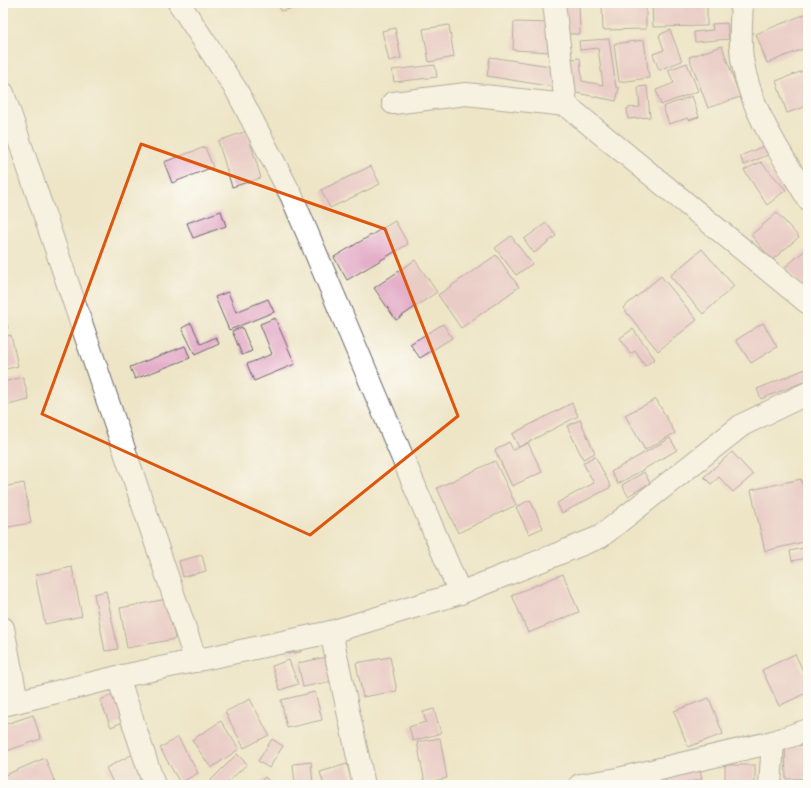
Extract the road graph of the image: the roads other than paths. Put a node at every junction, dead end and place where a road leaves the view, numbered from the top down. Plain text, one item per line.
1 (179, 3) edge
2 (554, 3) edge
3 (742, 3) edge
4 (3, 93) edge
5 (393, 102) dead end
6 (566, 105) junction
7 (808, 199) edge
8 (808, 303) edge
9 (808, 392) edge
10 (460, 593) junction
11 (3, 628) edge
12 (331, 632) junction
13 (196, 661) junction
14 (118, 677) junction
15 (10, 703) edge
16 (808, 730) edge
17 (773, 742) junction
18 (154, 785) edge
19 (364, 785) edge
20 (580, 785) edge
21 (770, 785) edge

1 - 10 street
2 - 6 street
3 - 7 street
4 - 13 street
5 - 6 street
6 - 8 street
9 - 10 street
10 - 12 street
11 - 15 street
12 - 13 street
12 - 19 street
13 - 14 street
14 - 15 street
14 - 18 street
16 - 17 street
17 - 20 street
17 - 21 street

